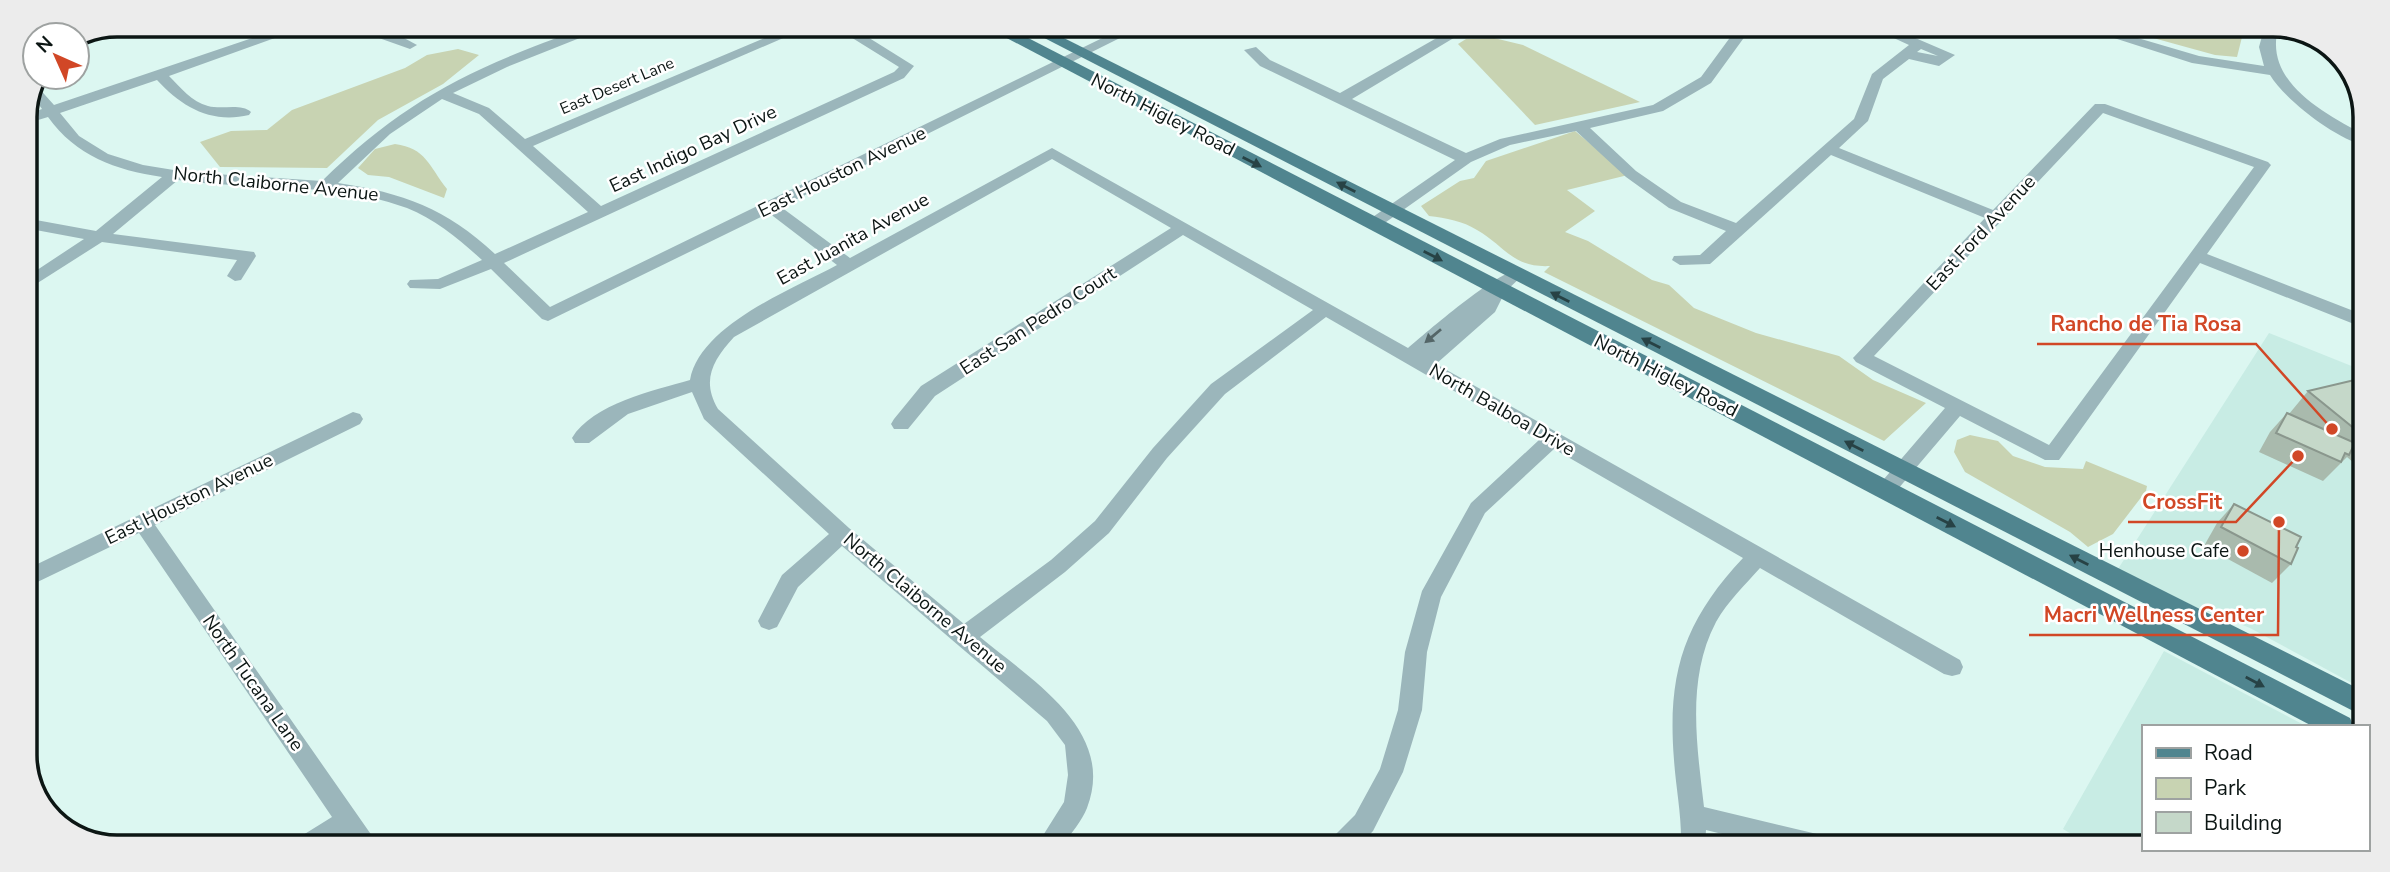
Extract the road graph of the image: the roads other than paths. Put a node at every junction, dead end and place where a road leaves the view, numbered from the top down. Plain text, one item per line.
1 (269, 37) edge
2 (389, 37) edge
3 (574, 37) edge
4 (778, 37) edge
5 (858, 37) edge
6 (1013, 37) edge
7 (1050, 37) edge
8 (1114, 37) edge
9 (1450, 37) edge
10 (1737, 37) edge
11 (1904, 37) edge
12 (2119, 37) edge
13 (2268, 37) edge
14 (1920, 43) junction
15 (410, 45) dead end
16 (1251, 50) dead end
17 (1081, 53) junction
18 (1906, 54) junction
19 (1061, 63) junction
20 (2272, 71) junction
21 (160, 74) junction
22 (441, 93) junction
23 (40, 96) edge
24 (1341, 99) junction
25 (51, 111) junction
26 (244, 112) dead end
27 (37, 116) edge
28 (1578, 125) junction
29 (2353, 134) edge
30 (521, 146) junction
31 (1831, 150) junction
32 (1052, 153) joint
33 (1466, 159) junction
34 (176, 173) junction
35 (325, 187) junction
36 (771, 207) junction
37 (1392, 211) junction
38 (600, 214) junction
39 (1996, 217) junction
40 (1373, 224) junction
41 (37, 225) edge
42 (1183, 228) junction
43 (1735, 229) junction
44 (99, 237) junction
45 (2197, 256) junction
46 (1680, 260) dead end
47 (492, 262) junction
48 (849, 266) junction
49 (1516, 274) junction
50 (235, 276) dead end
51 (37, 278) edge
52 (416, 284) dead end
53 (1497, 289) junction
54 (1326, 309) junction
55 (548, 315) joint
56 (2353, 318) edge
57 (1416, 361) junction
58 (698, 384) junction
59 (1957, 407) junction
60 (353, 419) dead end
61 (901, 424) dead end
62 (582, 438) dead end
63 (1553, 439) junction
64 (1903, 471) junction
65 (1885, 491) junction
66 (142, 522) junction
67 (842, 534) junction
68 (1758, 556) junction
69 (37, 574) edge
70 (769, 621) dead end
71 (2205, 624) junction
72 (964, 637) junction
73 (2194, 650) junction
74 (1952, 667) dead end
75 (2353, 699) edge
76 (2336, 725) edge
77 (1694, 816) junction
78 (348, 820) junction
79 (325, 835) edge
80 (358, 835) edge
81 (1056, 835) edge
82 (1352, 835) edge
83 (1693, 835) edge
84 (1771, 835) edge

1 - 21 street
2 - 15 street
3 - 22 street
4 - 30 street, East Desert Lane
5 - 38 street, East Indigo Bay Drive
6 - 19 main road, North Higley Road
7 - 17 main road, North Higley Road
8 - 17 street, East Houston Avenue
9 - 24 street
10 - 28 street
11 - 14 street
12 - 20 street
13 - 20 street
14 - 18 street
14 - 18 street
16 - 24 street
17 - 19 street, East Houston Avenue
37 -> 17 main road, North Higley Road
18 - 31 street
19 - 36 street, East Houston Avenue
19 -> 40 main road, North Higley Road
20 - 29 street
21 - 25 street
21 - 26 street
22 - 30 street
22 - 35 street
23 - 25 street, North Claiborne Avenue
24 - 33 street
25 - 27 street
25 - 34 street, North Claiborne Avenue
28 - 33 street
28 - 43 street
30 - 38 street
31 - 39 street
31 - 43 street
32 - 42 street, North Balboa Drive
32 - 48 street, East Juanita Avenue
33 - 37 street
34 - 35 street, North Claiborne Avenue
34 - 44 street
35 - 47 street, North Claiborne Avenue
36 - 48 street
36 - 55 street, East Houston Avenue
37 - 40 street
37 - 49 main road, North Higley Road
38 - 47 street, East Indigo Bay Drive
39 - 45 street, East Ford Avenue
39 - 59 street, East Ford Avenue
40 -> 53 main road, North Higley Road
41 - 44 street
42 - 54 street, North Balboa Drive
42 - 61 street, East San Pedro Court
43 - 46 street
44 - 50 street
44 - 51 street
45 - 56 street
45 - 59 street
47 - 52 street, East Indigo Bay Drive
47 - 55 street, North Claiborne Avenue
48 - 58 street, East Juanita Avenue
49 - 53 street
64 -> 49 main road, North Higley Road
53 - 57 street
53 - 65 main road, North Higley Road
54 - 57 street, North Balboa Drive
54 - 72 street
57 - 63 street, North Balboa Drive
58 - 62 street
58 - 67 street, North Claiborne Avenue
59 - 64 street
60 - 66 street, East Houston Avenue
63 - 68 street, North Balboa Drive
63 - 82 street
64 - 65 street
71 -> 64 main road, North Higley Road
65 -> 73 main road, North Higley Road
66 - 69 street, East Houston Avenue
66 - 78 street, North Tucana Lane
67 - 70 street
67 - 72 street, North Claiborne Avenue
68 - 74 street, North Balboa Drive
68 - 77 street
71 - 73 main road
71 - 75 main road, North Higley Road
72 - 81 street, North Claiborne Avenue
73 -> 76 main road, North Higley Road
77 - 83 street
77 - 84 street
78 - 79 street
78 - 80 street, North Tucana Lane

